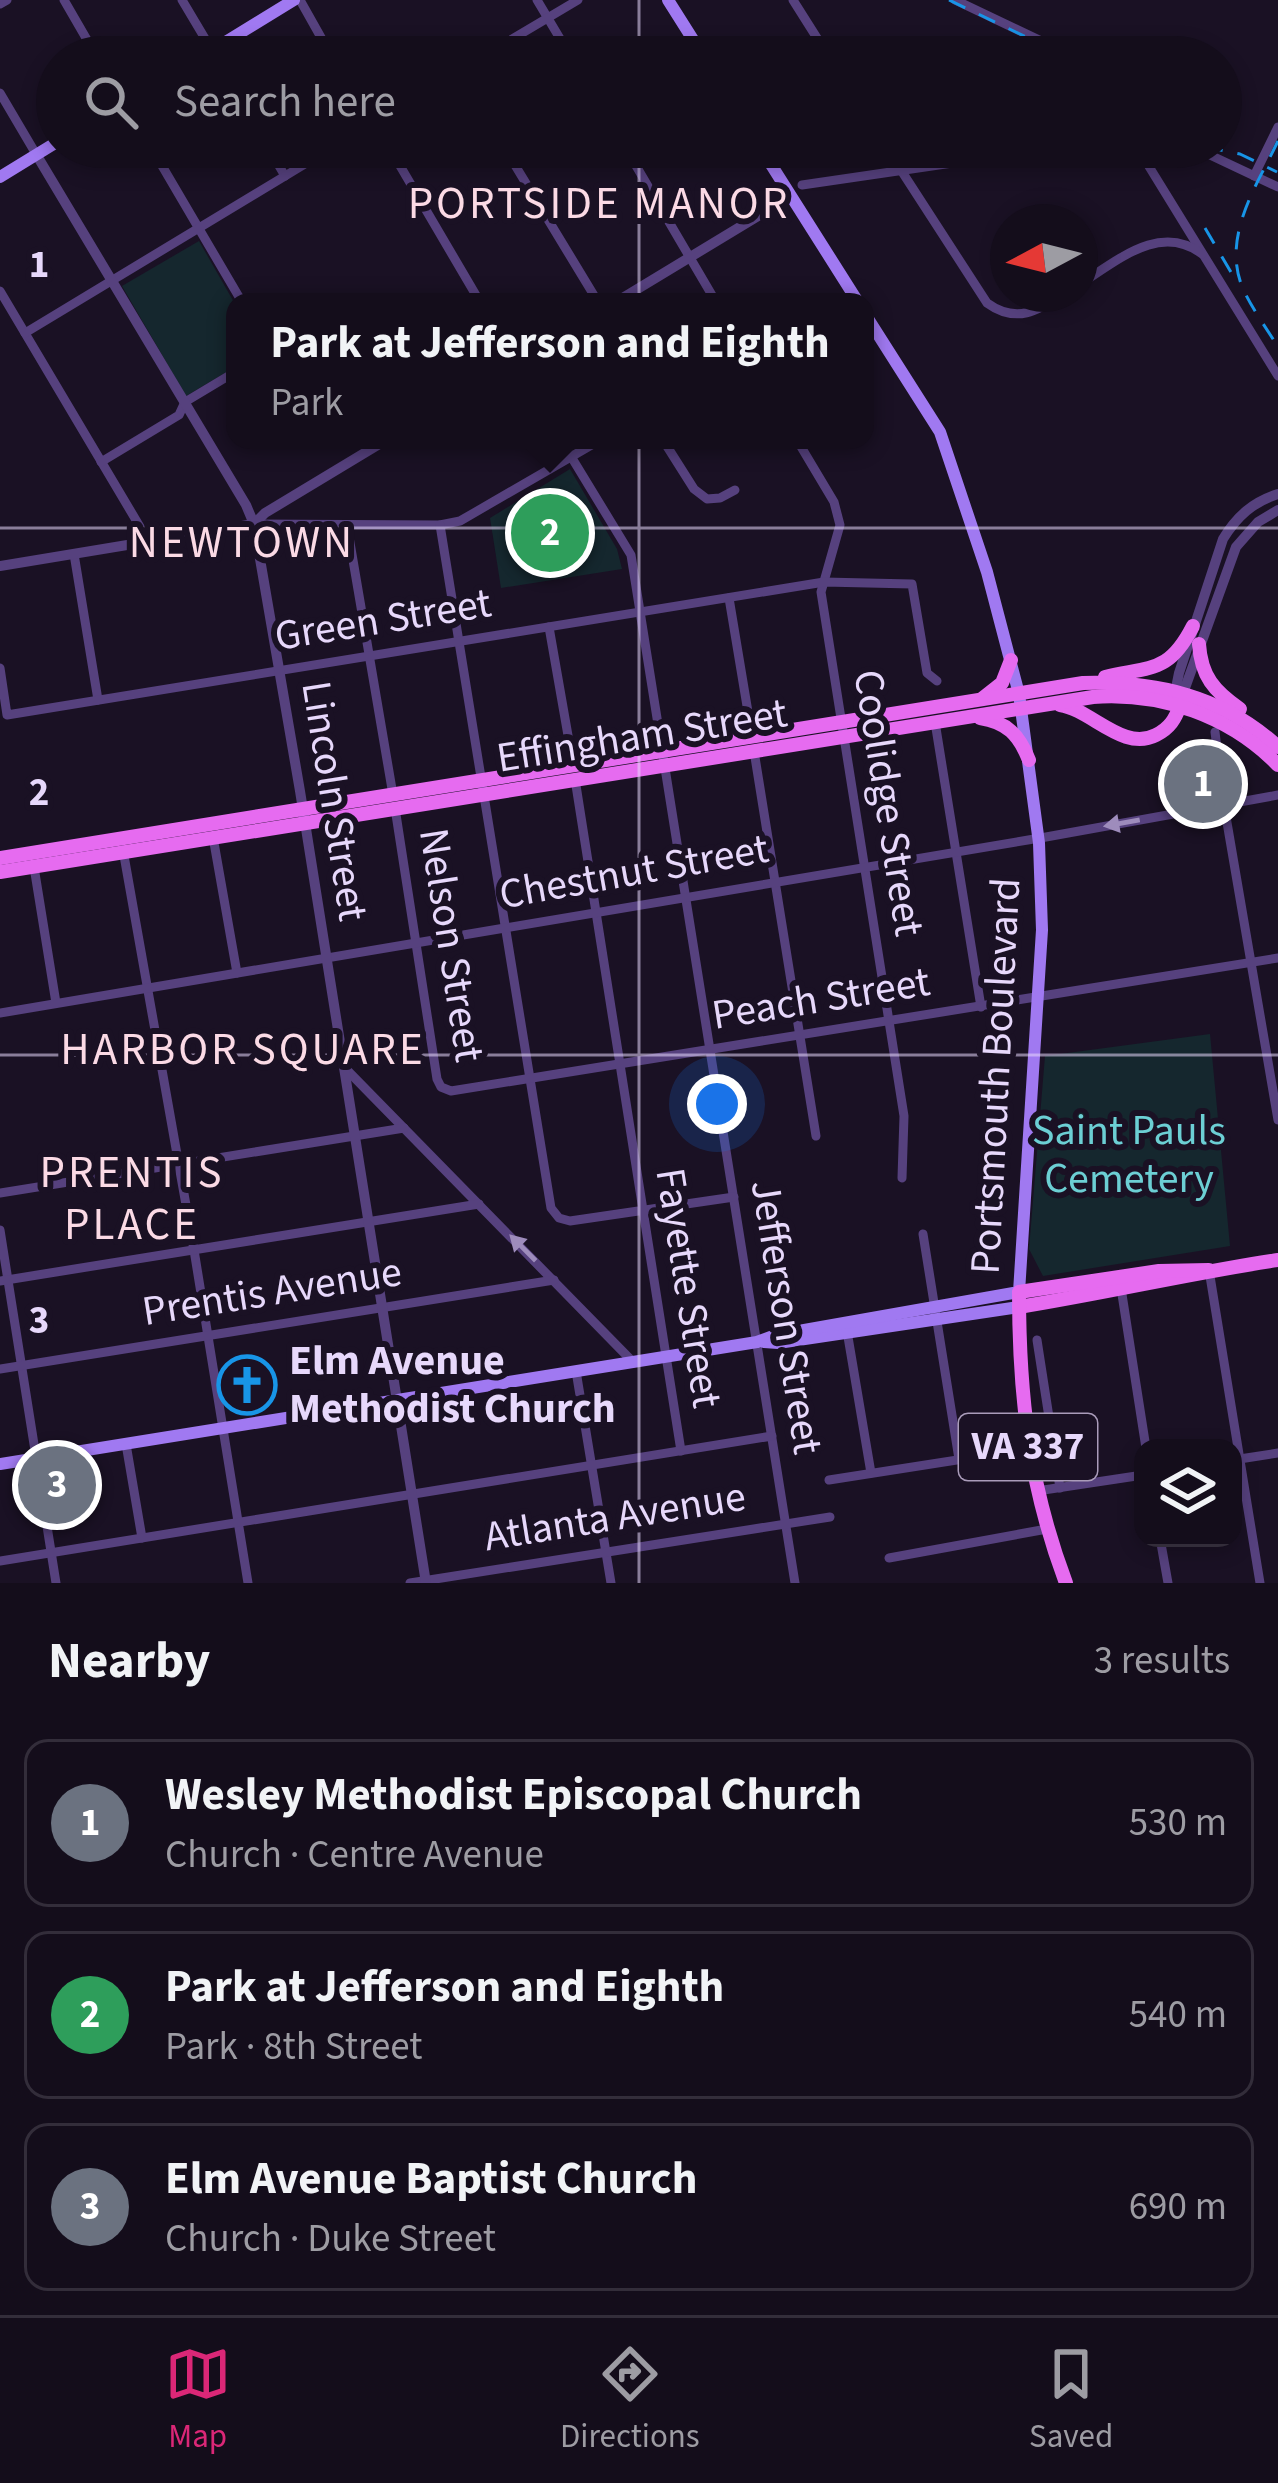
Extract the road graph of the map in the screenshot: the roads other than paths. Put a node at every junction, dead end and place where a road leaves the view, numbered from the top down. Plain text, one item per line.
1 (64, 0) edge
2 (182, 0) edge
3 (297, 0) edge
4 (536, 0) edge
5 (578, 0) edge
6 (668, 0) edge
7 (793, 0) edge
8 (956, 0) edge
9 (548, 18) junction
10 (85, 36) edge
11 (200, 36) edge
12 (240, 36) edge
13 (319, 36) edge
14 (518, 36) edge
15 (559, 36) edge
16 (691, 36) edge
17 (816, 36) edge
18 (1031, 36) edge
19 (0, 93) edge
20 (1278, 127) edge
21 (36, 154) joint
22 (44, 168) edge
23 (163, 168) edge
24 (280, 168) edge
25 (298, 168) edge
26 (401, 168) edge
27 (517, 168) edge
28 (637, 168) edge
29 (773, 168) edge
30 (900, 168) edge
31 (922, 168) edge
32 (1150, 168) edge
33 (1237, 168) edge
34 (902, 171) junction
35 (285, 176) junction
36 (1254, 176) junction
37 (0, 177) edge
38 (802, 185) dead end
39 (1278, 187) edge
40 (791, 196) junction
41 (199, 228) junction
42 (689, 258) junction
43 (1205, 258) junction
44 (1098, 273) edge
45 (112, 280) junction
46 (0, 291) edge
47 (237, 293) edge
48 (475, 293) edge
49 (593, 293) edge
50 (631, 293) edge
51 (710, 293) edge
52 (852, 293) edge
53 (990, 306) edge
54 (1002, 312) edge
55 (1033, 312) edge
56 (874, 328) edge
57 (25, 333) junction
58 (1278, 376) edge
59 (226, 377) edge
60 (185, 402) junction
61 (371, 449) edge
62 (567, 449) edge
63 (585, 449) edge
64 (669, 449) edge
65 (802, 449) edge
66 (572, 457) junction
67 (101, 462) junction
68 (735, 490) dead end
69 (1278, 494) edge
70 (1278, 510) edge
71 (254, 524) junction
72 (347, 525) junction
73 (440, 525) junction
74 (149, 542) junction
75 (74, 554) junction
76 (0, 566) edge
77 (824, 582) junction
78 (729, 598) junction
79 (639, 612) junction
80 (1193, 626) junction
81 (549, 627) junction
82 (460, 641) junction
83 (1199, 644) junction
84 (369, 656) junction
85 (1011, 660) junction
86 (0, 668) edge
87 (280, 670) junction
88 (937, 681) dead end
89 (1083, 682) junction
90 (1177, 698) junction
91 (98, 700) junction
92 (978, 701) junction
93 (1020, 701) junction
94 (1040, 705) junction
95 (970, 716) junction
96 (935, 722) junction
97 (843, 730) junction
98 (1215, 732) dead end
99 (753, 744) junction
100 (1278, 746) edge
101 (663, 758) junction
102 (1029, 760) junction
103 (1278, 765) edge
104 (574, 772) junction
105 (483, 787) junction
106 (1278, 795) edge
107 (394, 802) junction
108 (1224, 805) junction
109 (303, 816) junction
110 (213, 837) junction
111 (1038, 837) junction
112 (122, 846) junction
113 (956, 851) junction
114 (0, 859) edge
115 (34, 867) junction
116 (865, 867) junction
117 (0, 872) edge
118 (775, 882) junction
119 (685, 897) junction
120 (596, 912) junction
121 (506, 927) junction
122 (416, 943) junction
123 (325, 958) junction
124 (1278, 958) edge
125 (1251, 963) junction
126 (237, 973) junction
127 (147, 988) junction
128 (1039, 998) junction
129 (56, 1003) junction
130 (981, 1006) junction
131 (0, 1013) edge
132 (889, 1022) junction
133 (800, 1036) junction
134 (710, 1050) junction
135 (620, 1065) junction
136 (344, 1067) junction
137 (530, 1079) junction
138 (446, 1090) joint
139 (1277, 1106) edge
140 (1278, 1120) edge
141 (404, 1128) junction
142 (354, 1136) junction
143 (816, 1136) dead end
144 (179, 1163) junction
145 (902, 1178) dead end
146 (0, 1192) edge
147 (734, 1197) junction
148 (478, 1204) junction
149 (643, 1211) junction
150 (368, 1221) junction
151 (0, 1230) edge
152 (923, 1234) dead end
153 (194, 1250) junction
154 (1278, 1260) edge
155 (1209, 1270) junction
156 (4, 1280) edge
157 (554, 1280) junction
158 (1120, 1283) junction
159 (1018, 1299) junction
160 (382, 1308) junction
161 (937, 1313) junction
162 (846, 1328) junction
163 (208, 1336) junction
164 (1037, 1340) dead end
165 (757, 1342) junction
166 (667, 1357) junction
167 (634, 1362) junction
168 (22, 1366) junction
169 (0, 1369) edge
170 (576, 1371) junction
171 (397, 1400) junction
172 (223, 1428) junction
173 (772, 1436) junction
174 (1145, 1439) edge
175 (1233, 1439) edge
176 (127, 1444) junction
177 (1028, 1449) junction
178 (680, 1451) junction
179 (1278, 1453) edge
180 (35, 1458) junction
181 (959, 1459) junction
182 (1242, 1459) edge
183 (0, 1464) edge
184 (592, 1466) junction
185 (871, 1473) junction
186 (1134, 1476) edge
187 (829, 1480) dead end
188 (1060, 1488) junction
189 (1037, 1491) junction
190 (1242, 1491) edge
191 (411, 1494) junction
192 (830, 1517) dead end
193 (238, 1523) junction
194 (785, 1523) junction
195 (1047, 1529) junction
196 (142, 1538) junction
197 (1162, 1547) edge
198 (606, 1552) junction
199 (51, 1553) junction
200 (889, 1558) dead end
201 (0, 1561) edge
202 (426, 1582) edge
203 (56, 1583) edge
204 (248, 1583) edge
205 (410, 1583) edge
206 (611, 1583) edge
207 (795, 1583) edge
208 (1066, 1583) edge
209 (1168, 1583) edge
210 (1260, 1583) edge

1 - 10 street
2 - 11 street
3 - 12 main road
3 - 13 street
4 - 9 street
5 - 9 street
6 - 16 main road
7 - 17 street
8 - 18 street
9 - 14 street
9 - 15 street
19 - 21 street, Lincoln Street
20 - 36 street
21 - 37 main road
22 - 45 street, Lincoln Street
23 - 41 street
24 - 35 street
25 - 35 street
26 - 48 street
27 - 49 street
28 - 42 street
29 - 40 main road
30 - 34 street
31 - 34 street
32 - 43 street
33 - 36 street
34 - 38 street
34 - 53 street
35 - 41 street
36 - 39 street
40 - 42 street
40 - 52 main road
41 - 45 street
41 - 47 street
42 - 50 street
42 - 51 street
43 - 44 street
43 - 58 street
45 - 57 street
45 - 60 street, Lincoln Street
46 - 57 street
54 - 55 street
56 - 85 main road, Portsmouth Boulevard
57 - 67 street
59 - 60 street
60 - 67 street
60 - 71 street, Lincoln Street
61 - 71 street
62 - 66 street, Jefferson Street
63 - 66 street
64 - 68 street
65 - 77 street
66 - 73 street
66 - 79 street, Jefferson Street
67 - 74 street
69 - 80 street
70 - 83 street
71 - 72 street
71 - 74 street
71 - 87 street, Lincoln Street
72 - 73 street
72 - 84 street, Nelson Street
73 - 82 street
74 - 75 street
75 - 76 street
75 - 91 street
77 - 78 street, Green Street
77 - 88 street, Green Street
77 - 97 street, Coolidge Street
78 - 79 street, Green Street
78 - 99 street
79 - 81 street, Green Street
79 - 101 street, Jefferson Street
80 - 89 main road
80 - 90 street
81 - 82 street, Green Street
81 - 104 street, Fayette Street
82 - 84 street, Green Street
82 - 105 street
83 - 90 street
83 - 100 main road
84 - 87 street, Green Street
84 - 107 street, Nelson Street
85 - 92 main road
85 - 93 main road, Portsmouth Boulevard
86 - 91 street, Green Street
87 - 91 street, Green Street
87 - 109 street, Lincoln Street
89 - 90 main road, Effingham Street
89 - 93 main road, Effingham Street
90 - 94 main road, Effingham Street
90 - 94 main road
90 - 100 main road, Effingham Street
90 - 103 main road, Effingham Street
92 - 93 main road, Effingham Street
92 - 97 main road, Effingham Street
93 - 94 main road, Effingham Street
93 - 95 main road, Effingham Street
93 - 102 main road, Portsmouth Boulevard
95 - 96 main road, Effingham Street
95 - 102 main road
96 - 97 main road, Effingham Street
96 - 113 street
97 - 99 main road, Effingham Street
97 - 116 street, Coolidge Street
98 - 108 street
99 - 101 main road, Effingham Street
99 - 118 street
101 - 104 main road, Effingham Street
101 - 119 street, Jefferson Street
102 - 111 main road, Portsmouth Boulevard
104 - 105 main road, Effingham Street
104 - 120 street, Fayette Street
105 - 107 main road, Effingham Street
105 - 121 street
106 - 108 street, Chestnut Street
107 - 109 main road, Effingham Street
107 - 122 street, Nelson Street
108 -> 111 street, Chestnut Street
108 - 125 street
109 - 110 main road, Effingham Street
109 - 112 main road, Effingham Street
109 - 123 street, Lincoln Street
110 - 112 main road, Effingham Street
110 - 126 street
111 - 113 street, Chestnut Street
111 - 128 main road, Portsmouth Boulevard
112 - 114 main road, Effingham Street
112 - 115 main road, Effingham Street
112 - 127 street
113 - 116 street, Chestnut Street
113 - 130 street
115 - 117 main road, Effingham Street
115 - 129 street
116 - 118 street, Chestnut Street
116 - 132 street, Coolidge Street
118 - 119 street, Chestnut Street
118 - 133 street
119 - 120 street, Chestnut Street
119 - 134 street, Jefferson Street
120 - 121 street, Chestnut Street
120 - 135 street, Fayette Street
121 - 122 street, Chestnut Street
121 - 137 street
122 - 123 street, Chestnut Street
122 - 138 street, Nelson Street
123 - 126 street, Chestnut Street
123 - 136 street, Lincoln Street
124 - 125 street, Peach Street
125 - 128 street, Peach Street
125 - 139 street
126 - 127 street, Chestnut Street
127 - 129 street, Chestnut Street
127 - 144 street
128 - 130 street, Peach Street
128 - 159 main road, Portsmouth Boulevard
129 - 131 street, Chestnut Street
130 - 132 street, Peach Street
132 - 133 street, Peach Street
132 - 145 street, Coolidge Street
133 - 134 street, Peach Street
133 - 143 street
134 - 135 street, Peach Street
134 - 147 street, Jefferson Street
135 - 137 street, Peach Street
135 - 149 street, Fayette Street
136 - 141 street
136 - 142 street, Lincoln Street
137 - 138 street, Peach Street
137 - 149 street
139 - 140 street
141 - 142 street
141 - 148 street
142 - 144 street
142 - 150 street, Lincoln Street
144 - 146 street
144 - 153 street
147 - 149 street
147 - 165 street, Jefferson Street
148 - 150 street
157 -> 148 street
149 - 166 street, Fayette Street
150 - 153 street
150 - 160 street, Lincoln Street
151 - 156 street
152 - 161 street
153 - 156 street
153 - 163 street
154 - 155 main road
155 - 158 main road
155 - 175 street
156 - 168 street
157 - 160 street, Prentis Avenue
157 - 167 street
158 - 159 main road
158 - 174 street
159 - 161 main road
159 - 177 main road, Portsmouth Boulevard / VA 337
160 - 163 street, Prentis Avenue
160 - 171 street, Lincoln Street
161 - 162 main road
161 - 181 street
162 - 165 main road
162 - 185 street
163 - 168 street, Prentis Avenue
163 - 172 street
164 - 188 street
165 - 166 main road
165 - 173 street, Jefferson Street
166 - 167 main road
166 - 178 street, Fayette Street
167 - 170 main road
168 - 169 street, Prentis Avenue
168 - 180 street
170 - 171 main road
170 - 184 street
171 - 172 main road
171 - 191 street, Lincoln Street
172 - 176 main road
172 - 193 street
173 - 178 street
173 - 194 street, Jefferson Street
176 - 180 main road
176 - 196 street
177 - 181 street
177 - 189 main road, Portsmouth Boulevard / VA 337
178 - 184 street
179 - 182 street
180 - 183 main road
180 - 199 street
181 - 185 street
184 - 191 street
184 - 198 street
185 - 187 street
186 - 188 street
188 - 189 street
189 - 195 main road, Portsmouth Boulevard / VA 337
190 - 210 street
191 - 193 street
191 - 202 street, Lincoln Street
192 - 194 street, Atlanta Avenue
193 - 196 street
193 - 204 street
194 - 198 street, Atlanta Avenue
194 - 207 street, Jefferson Street
195 - 200 street
195 - 208 main road, Portsmouth Boulevard / VA 337
196 - 199 street
197 - 209 street
198 - 202 street, Atlanta Avenue
198 - 206 street
199 - 201 street
199 - 203 street
202 - 205 street, Atlanta Avenue

